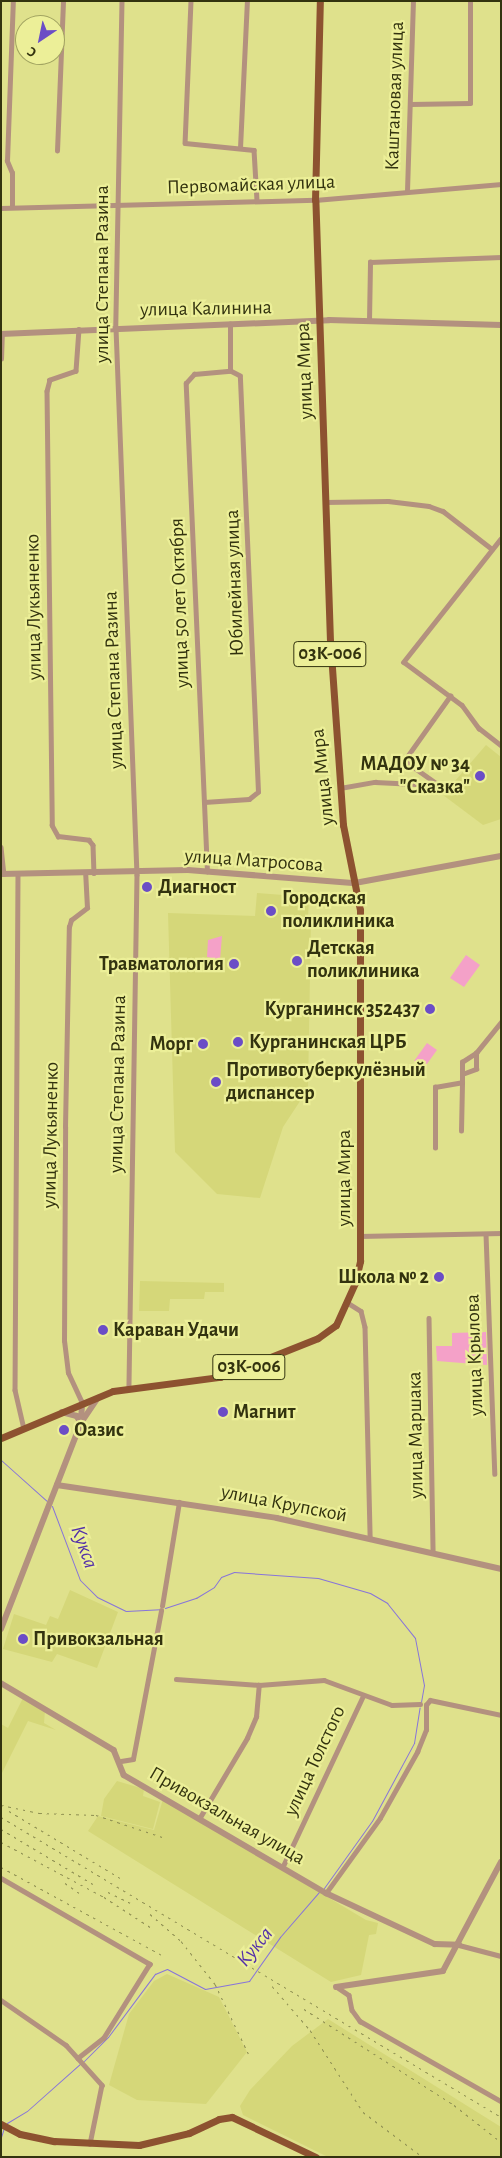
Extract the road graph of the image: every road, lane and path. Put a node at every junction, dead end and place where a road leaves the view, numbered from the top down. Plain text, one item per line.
1 (13, 1) edge
2 (63, 1) edge
3 (122, 1) edge
4 (191, 1) edge
5 (247, 1) edge
6 (320, 1) edge
7 (413, 1) edge
8 (470, 1) edge
9 (411, 104) junction
10 (240, 148) junction
11 (56, 151) dead end
12 (501, 184) edge
13 (407, 191) junction
14 (257, 200) junction
15 (315, 200) junction
16 (116, 205) junction
17 (12, 207) junction
18 (1, 208) edge
19 (501, 257) edge
20 (370, 321) junction
21 (319, 322) junction
22 (230, 324) junction
23 (501, 325) edge
24 (116, 328) junction
25 (79, 329) junction
26 (2, 334) edge
27 (1, 359) edge
28 (230, 371) junction
29 (325, 502) junction
30 (501, 538) edge
31 (492, 549) junction
32 (450, 696) junction
33 (501, 745) edge
34 (339, 788) junction
35 (204, 802) junction
36 (1, 847) edge
37 (501, 856) edge
38 (137, 871) junction
39 (207, 872) junction
40 (86, 873) junction
41 (94, 873) junction
42 (2, 874) edge
43 (18, 874) junction
44 (355, 883) junction
45 (501, 1022) edge
46 (476, 1053) junction
47 (465, 1073) junction
48 (462, 1082) junction
49 (461, 1132) dead end
50 (436, 1148) dead end
51 (501, 1233) edge
52 (486, 1234) junction
53 (360, 1236) junction
54 (348, 1303) junction
55 (429, 1318) dead end
56 (129, 1387) junction
57 (98, 1397) junction
58 (82, 1403) junction
59 (62, 1412) junction
60 (81, 1423) junction
61 (24, 1428) junction
62 (1, 1438) edge
63 (495, 1474) dead end
64 (58, 1485) junction
65 (179, 1501) junction
66 (370, 1538) junction
67 (433, 1552) junction
68 (501, 1569) edge
69 (1, 1629) edge
70 (176, 1679) dead end
71 (1, 1683) edge
72 (259, 1685) junction
73 (363, 1696) junction
74 (420, 1704) dead end
75 (501, 1715) edge
76 (121, 1761) junction
77 (199, 1819) junction
78 (501, 1862) edge
79 (283, 1866) junction
80 (1, 1878) edge
81 (323, 1891) junction
82 (459, 1945) junction
83 (501, 1956) edge
84 (336, 1987) joint
85 (1, 2000) edge
86 (81, 2061) junction
87 (501, 2101) edge
88 (1, 2124) edge
89 (90, 2145) junction
90 (316, 2157) edge

1 - 17 street
2 - 11 street
3 - 16 street, улица Степана Разина
4 - 10 street
5 - 10 street
6 - 15 main road, улица Мира / 03К-006
7 - 9 street, Каштановая улица
8 - 9 street
9 - 13 street, Каштановая улица
10 - 14 street
12 - 13 street, Первомайская улица
13 - 15 street, Первомайская улица
14 - 15 street, Первомайская улица
14 - 16 street, Первомайская улица
15 - 21 main road, улица Мира / 03К-006
16 - 17 street, Первомайская улица
16 - 24 street, улица Степана Разина
17 - 18 street, Первомайская улица
19 - 20 street
20 - 21 street, улица Калинина
20 - 23 street, улица Калинина
21 - 22 street, улица Калинина
21 - 29 main road, улица Мира / 03К-006
22 - 24 street, улица Калинина
22 - 28 street, Юбилейная улица
24 - 25 street, улица Калинина
24 - 38 street, улица Степана Разина
25 - 26 street, улица Калинина
25 - 41 street, улица Лукьяненко
26 - 27 street
28 - 35 street, улица 50 лет Октября
28 - 35 street, Юбилейная улица
29 - 31 street
29 - 34 main road, улица Мира / 03К-006
30 - 31 street
31 - 32 street
32 - 33 street
32 - 34 street
34 - 44 main road, улица Мира / 03К-006
35 - 39 street, улица 50 лет Октября
36 - 42 street
37 - 44 street, улица Матросова
38 - 39 street, улица Матросова
38 - 41 street, улица Матросова
38 - 56 street, улица Степана Разина
39 - 44 street, улица Матросова
40 - 41 street, улица Матросова
40 - 43 street, улица Матросова
40 - 58 street, улица Лукьяненко
42 - 43 street, улица Матросова
43 - 61 street
44 - 53 main road, улица Мира / 03К-006
45 - 46 street
46 - 47 street
46 - 47 street
47 - 48 street
48 - 49 street
48 - 50 street
51 - 52 street
52 - 53 street
52 - 63 street, улица Крылова
53 - 54 main road, улица Мира / 03К-006
54 - 56 main road, 03К-006
54 - 66 street
55 - 67 street, улица Маршака
56 - 57 main road, 03К-006
57 - 58 main road, 03К-006
57 - 60 street
58 - 59 main road, 03К-006
58 - 60 street
59 - 60 street
59 - 61 main road, 03К-006
60 - 64 street
61 - 62 main road, 03К-006
64 - 65 street, улица Крупской
64 - 69 street
65 - 66 street, улица Крупской
65 - 76 street
66 - 67 street, улица Крупской
67 - 68 street, улица Крупской
70 - 72 street
71 - 76 street, Привокзальная улица
72 - 73 street
72 - 77 street
73 - 74 street
73 - 79 street, улица Толстого
75 - 81 street
76 - 77 street, Привокзальная улица
77 - 79 street, Привокзальная улица
78 - 82 street
79 - 81 street, Привокзальная улица
80 - 86 street
81 - 82 street, Привокзальная улица
82 - 83 street
82 - 84 street
84 - 87 street
85 - 86 street
86 - 89 street
88 - 89 main road
89 - 90 main road

